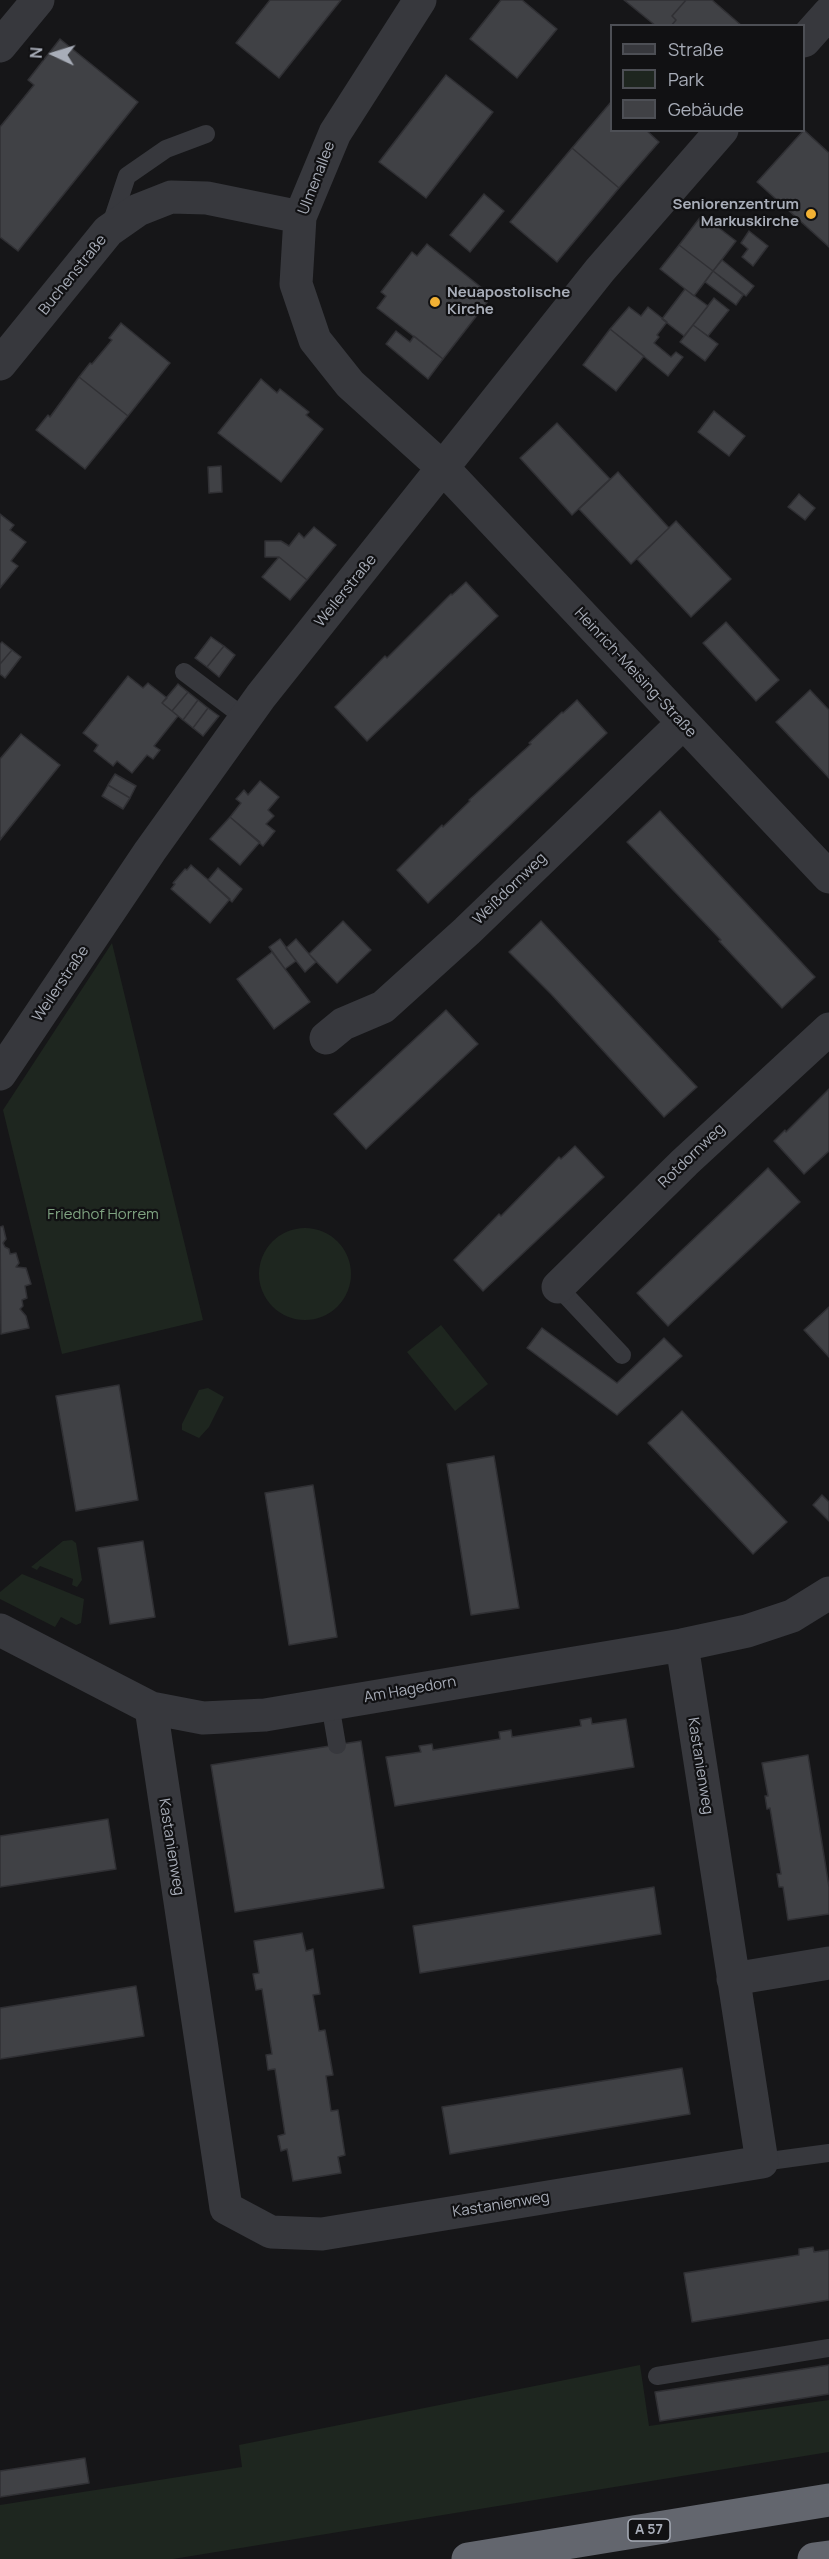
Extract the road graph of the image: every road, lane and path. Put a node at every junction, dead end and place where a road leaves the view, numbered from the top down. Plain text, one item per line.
1 (38, 0) edge
2 (420, 0) edge
3 (829, 13) edge
4 (805, 40) edge
5 (0, 46) edge
6 (720, 132) edge
7 (206, 134) dead end
8 (300, 218) junction
9 (108, 231) junction
10 (6, 343) edge
11 (443, 468) junction
12 (184, 672) dead end
13 (245, 718) junction
14 (682, 724) junction
15 (829, 877) edge
16 (829, 1029) edge
17 (326, 1038) dead end
18 (0, 1074) edge
19 (558, 1287) joint
20 (622, 1355) dead end
21 (829, 1593) edge
22 (0, 1630) edge
23 (682, 1645) junction
24 (330, 1704) junction
25 (151, 1708) junction
26 (337, 1744) dead end
27 (829, 1963) edge
28 (733, 1979) junction
29 (829, 2153) edge
30 (762, 2162) junction
31 (829, 2348) edge
32 (657, 2376) dead end
33 (829, 2500) edge
34 (829, 2557) edge
35 (468, 2559) edge
36 (814, 2559) edge

1 - 5 street
2 - 8 street, Ulmenallee
3 - 4 street
6 - 11 street, Weilerstraße
7 - 9 lane
8 - 9 street, Buchenstraße
8 - 11 street, Ulmenallee
9 - 10 street, Buchenstraße
11 - 13 street, Weilerstraße
11 - 14 street, Heinrich-Meising-Straße
12 - 13 lane
13 - 18 street, Weilerstraße
14 - 15 street, Heinrich-Meising-Straße
14 - 17 street, Weißdornweg
16 - 19 street, Rotdornweg
19 - 20 lane
21 - 23 street, Am Hagedorn
22 - 25 street, Am Hagedorn
23 - 24 street, Am Hagedorn
23 - 28 street, Kastanienweg
24 - 25 street, Am Hagedorn
24 - 26 lane
25 - 30 street, Kastanienweg
27 - 28 street
28 - 30 street, Kastanienweg
29 - 30 lane
31 - 32 lane
33 - 35 highway, A 57
34 - 36 highway

